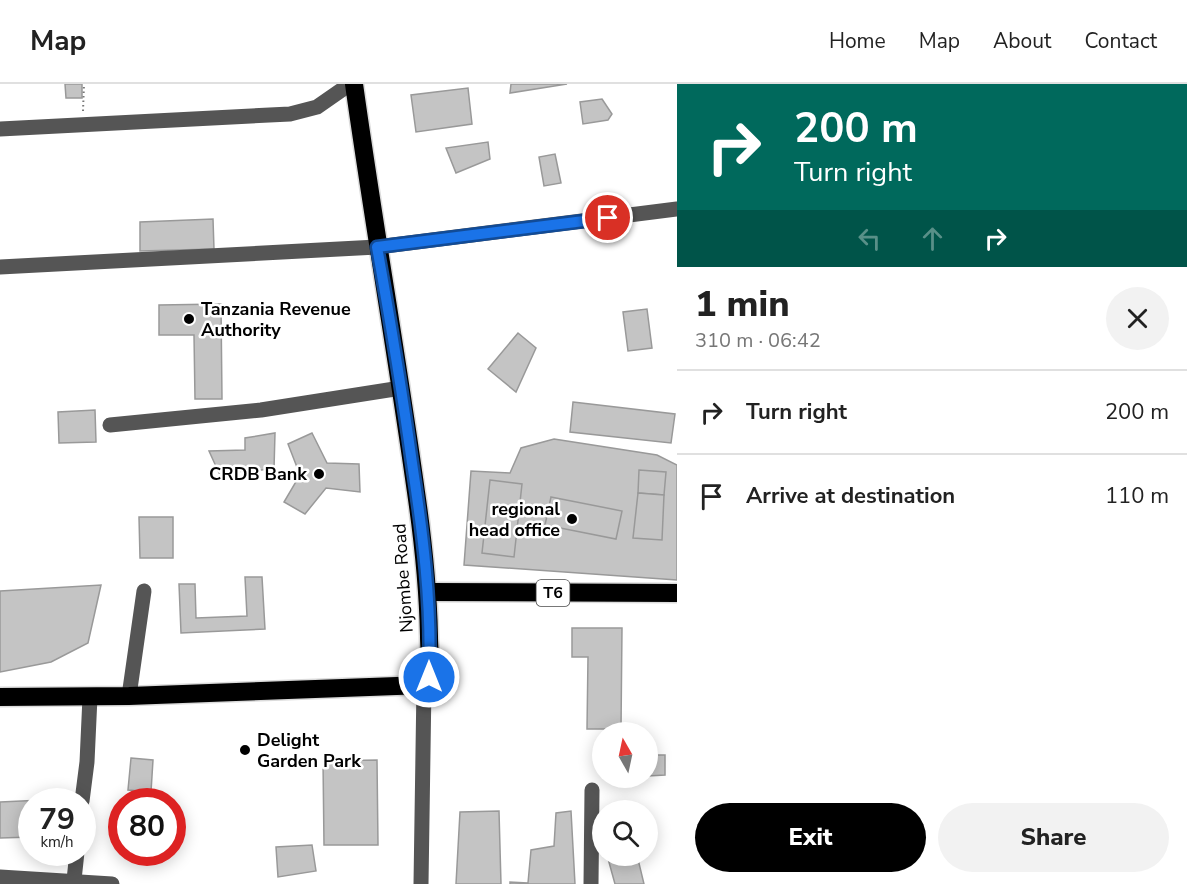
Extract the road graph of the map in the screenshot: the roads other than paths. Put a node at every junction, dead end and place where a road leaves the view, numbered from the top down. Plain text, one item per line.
1 (352, 84) edge
2 (0, 129) edge
3 (677, 209) edge
4 (377, 247) junction
5 (0, 267) edge
6 (401, 388) junction
7 (110, 425) dead end
8 (144, 591) dead end
9 (428, 592) junction
10 (677, 593) edge
11 (424, 685) junction
12 (129, 696) junction
13 (0, 697) edge
14 (90, 697) junction
15 (84, 788) edge
16 (592, 790) dead end
17 (76, 866) edge
18 (0, 877) edge
19 (74, 880) junction
20 (112, 884) edge
21 (421, 884) edge
22 (591, 884) edge

1 - 2 street
1 - 4 highway, Njombe Road
3 - 4 street
4 - 5 street
4 - 6 highway, Njombe Road
6 - 7 street
6 - 9 highway, Njombe Road
8 - 12 street
9 - 10 highway, T6
9 - 11 highway, Njombe Road
11 - 12 highway
11 - 21 street
12 - 14 highway
13 - 14 highway
14 - 15 street
16 - 22 street
17 - 19 street
18 - 19 street
19 - 20 street

